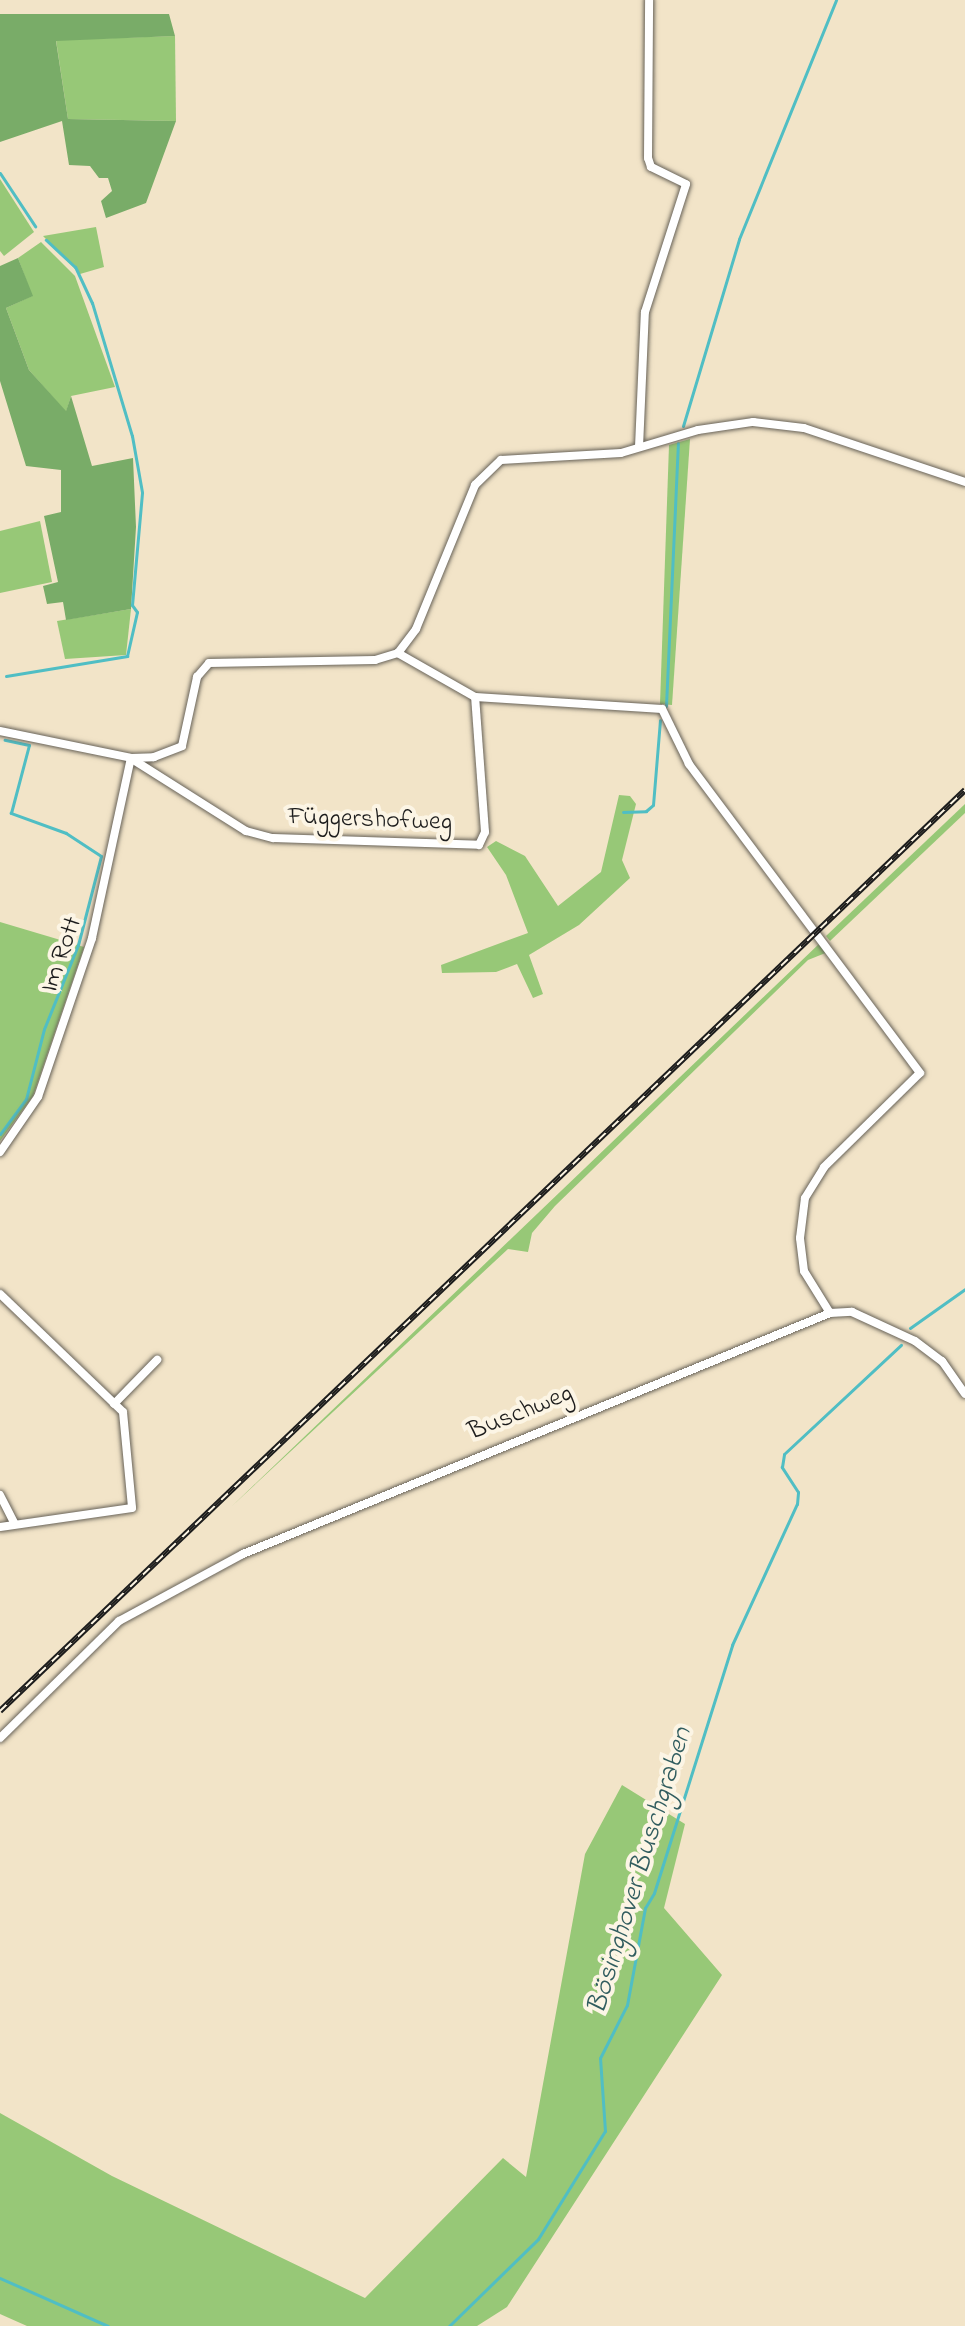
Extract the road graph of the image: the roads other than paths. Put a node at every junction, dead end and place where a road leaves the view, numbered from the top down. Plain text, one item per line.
1 (649, 0) edge
2 (639, 447) junction
3 (965, 482) edge
4 (398, 653) junction
5 (475, 697) junction
6 (0, 731) edge
7 (131, 758) junction
8 (0, 1152) edge
9 (0, 1294) edge
10 (830, 1313) junction
11 (157, 1360) dead end
12 (965, 1394) edge
13 (114, 1404) junction
14 (0, 1495) edge
15 (14, 1523) junction
16 (0, 1527) edge
17 (0, 1738) edge

1 - 2 street
2 - 3 street
2 - 4 street
4 - 5 street
4 - 7 street
5 - 7 street, Függershofweg
5 - 10 street
6 - 7 street
7 - 8 street, Im Rott
9 - 13 street
10 - 12 street
10 - 17 street, Buschweg
11 - 13 street
13 - 15 street
14 - 15 street
15 - 16 street

